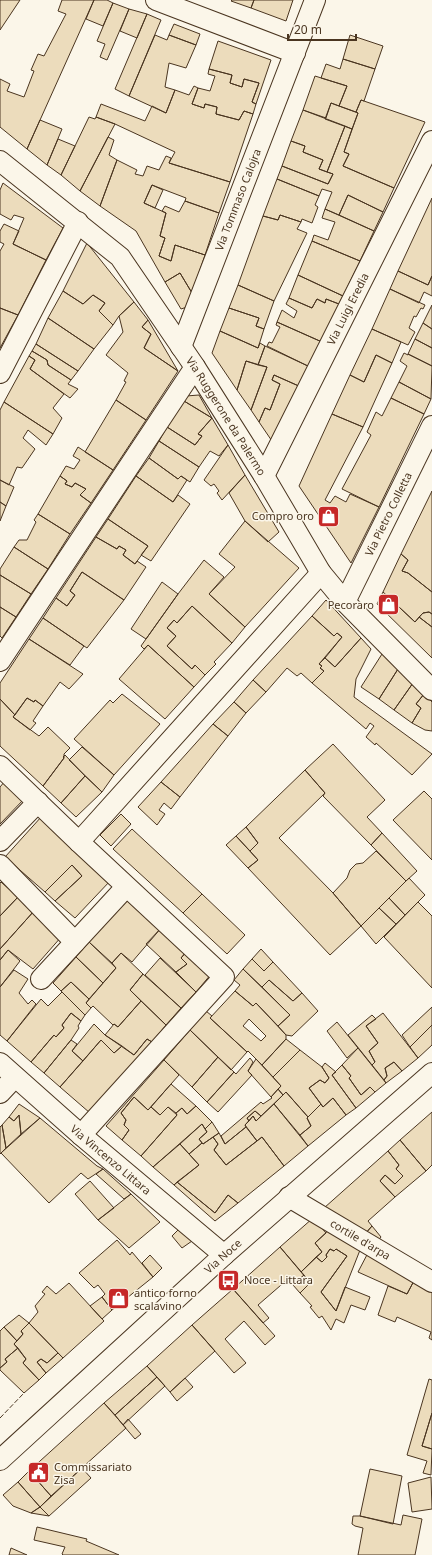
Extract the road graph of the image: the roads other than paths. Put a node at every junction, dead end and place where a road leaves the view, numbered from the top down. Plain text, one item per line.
1 (156, 0) edge
2 (315, 0) edge
3 (295, 53) junction
4 (432, 140) edge
5 (0, 161) edge
6 (78, 222) junction
7 (181, 347) junction
8 (195, 367) junction
9 (0, 373) edge
10 (432, 426) edge
11 (264, 476) junction
12 (321, 573) junction
13 (345, 602) junction
14 (0, 661) edge
15 (430, 685) edge
16 (0, 766) edge
17 (38, 802) junction
18 (0, 841) edge
19 (79, 842) junction
20 (0, 865) edge
21 (126, 887) junction
22 (75, 942) junction
23 (41, 979) dead end
24 (0, 1063) edge
25 (432, 1073) edge
26 (15, 1077) junction
27 (0, 1093) edge
28 (81, 1135) junction
29 (289, 1197) junction
30 (224, 1255) junction
31 (432, 1282) edge
32 (0, 1460) edge

1 - 3 street
2 - 3 street, Via Tommaso Calojra
3 - 7 street, Via Tommaso Calojra
4 - 11 street, Via Luigi Eredia
5 - 6 street, Via Ruggerone da Palermo
6 - 7 street, Via Ruggerone da Palermo
6 - 9 street
7 - 8 street, Via Ruggerone da Palermo
8 - 11 street, Via Ruggerone da Palermo
8 - 14 street
10 - 13 street, Via Pietro Colletta
11 - 12 street, Via Ruggerone da Palermo
12 - 13 street, Via Ruggerone da Palermo
12 - 19 street
13 - 15 street, Via Ruggerone da Palermo
16 - 17 street
17 - 18 street
17 - 19 street
19 - 21 street
20 - 22 street
21 - 22 street
21 - 28 street
22 - 23 street
24 - 26 street, Via Vincenzo Littara
25 - 29 street, Via Noce
26 - 27 street
26 - 28 street, Via Vincenzo Littara
28 - 30 street, Via Vincenzo Littara
29 - 30 street, Via Noce
29 - 31 street, cortile d'arpa
30 - 32 street, Via Noce

